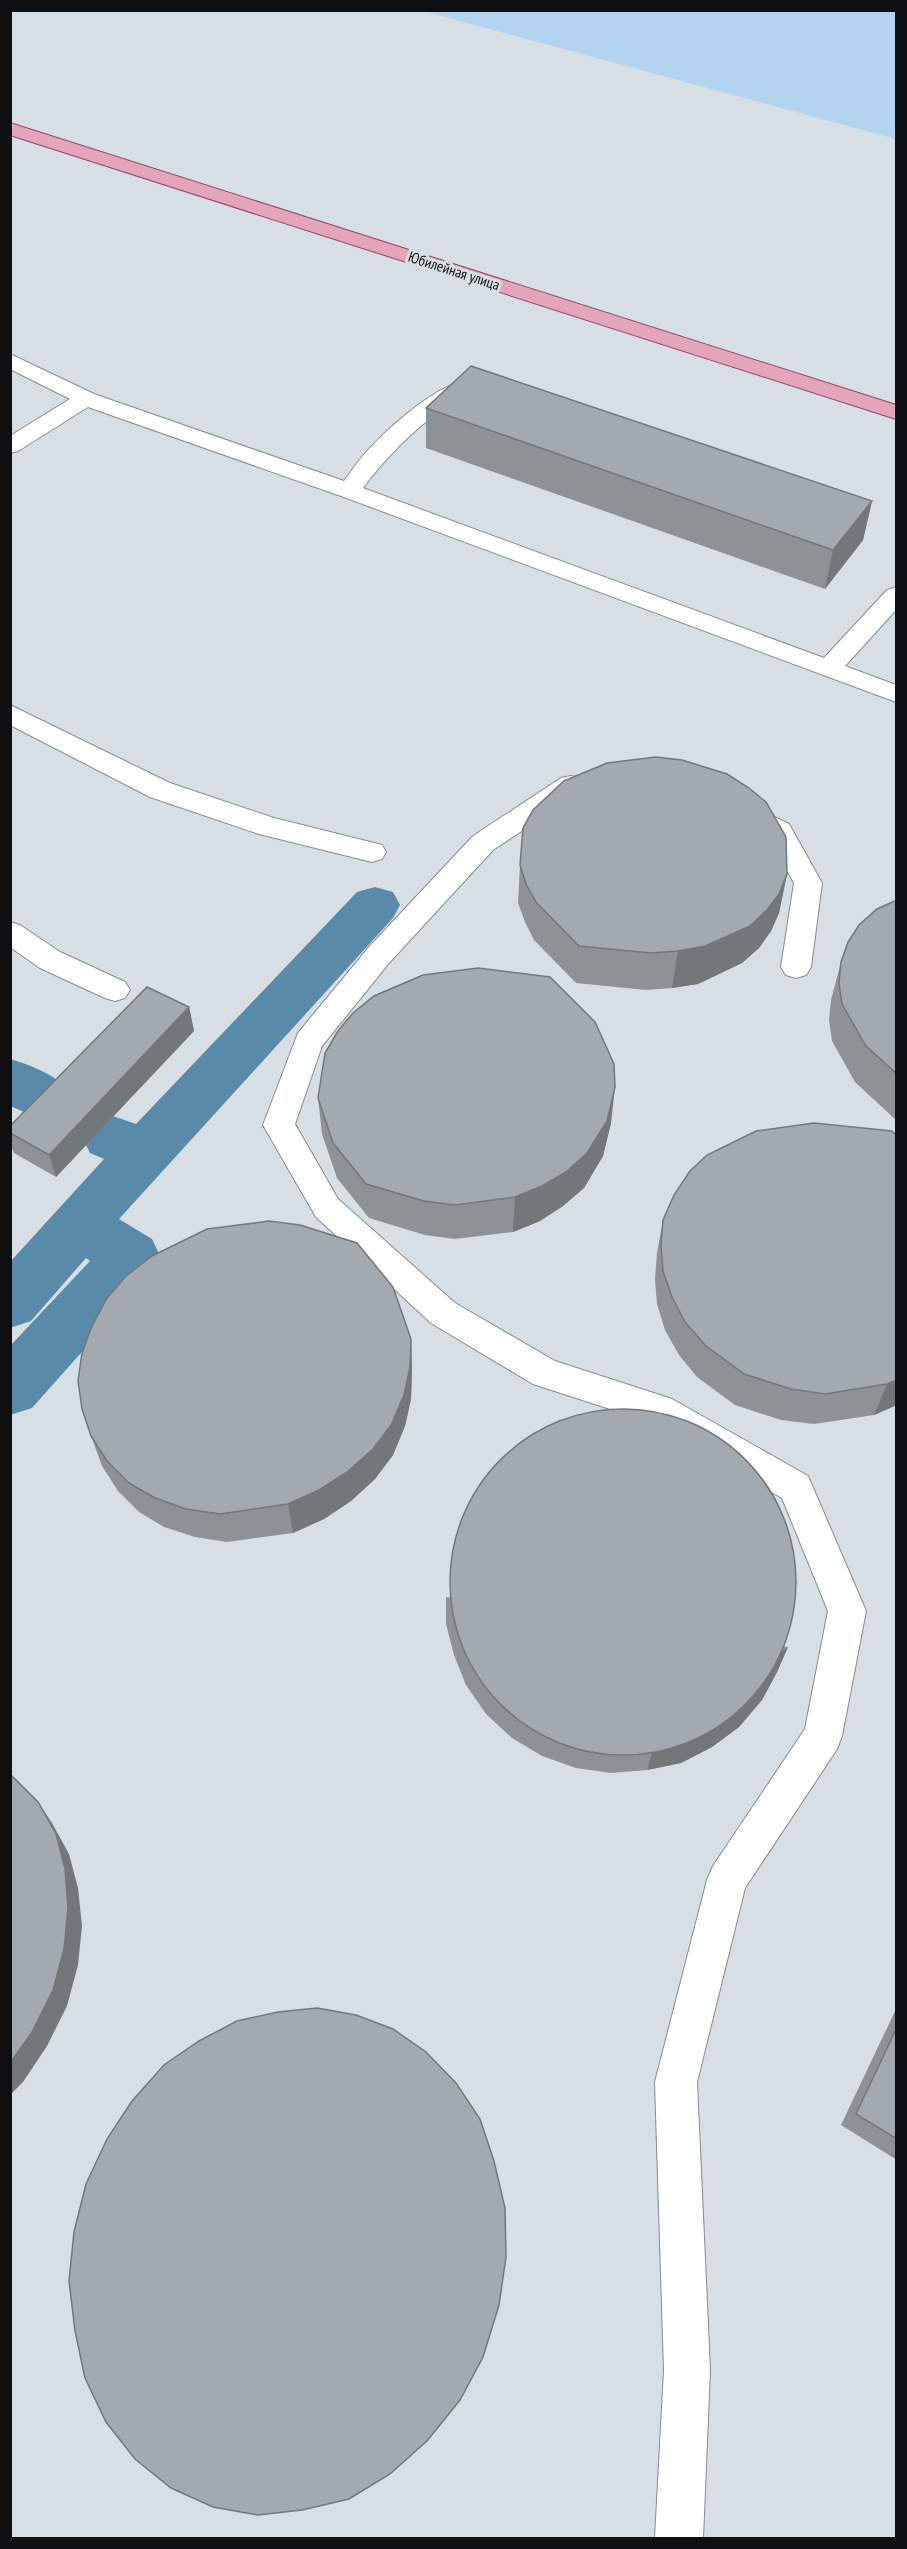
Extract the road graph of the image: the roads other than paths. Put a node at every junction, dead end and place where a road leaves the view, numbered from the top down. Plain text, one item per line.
1 (10, 129) edge
2 (10, 360) edge
3 (486, 375) edge
4 (86, 399) junction
5 (897, 412) edge
6 (10, 446) edge
7 (349, 491) junction
8 (897, 596) edge
9 (828, 669) junction
10 (897, 694) edge
11 (10, 714) edge
12 (605, 773) edge
13 (729, 803) edge
14 (372, 852) dead end
15 (10, 932) edge
16 (796, 967) dead end
17 (115, 990) dead end
18 (679, 2538) edge

1 - 5 main road, Юбилейная улица
2 - 4 lane
3 - 7 lane
4 - 6 lane
4 - 7 lane
7 - 9 lane
8 - 9 lane
9 - 10 lane
11 - 14 lane
12 - 18 lane
13 - 16 lane
15 - 17 lane

